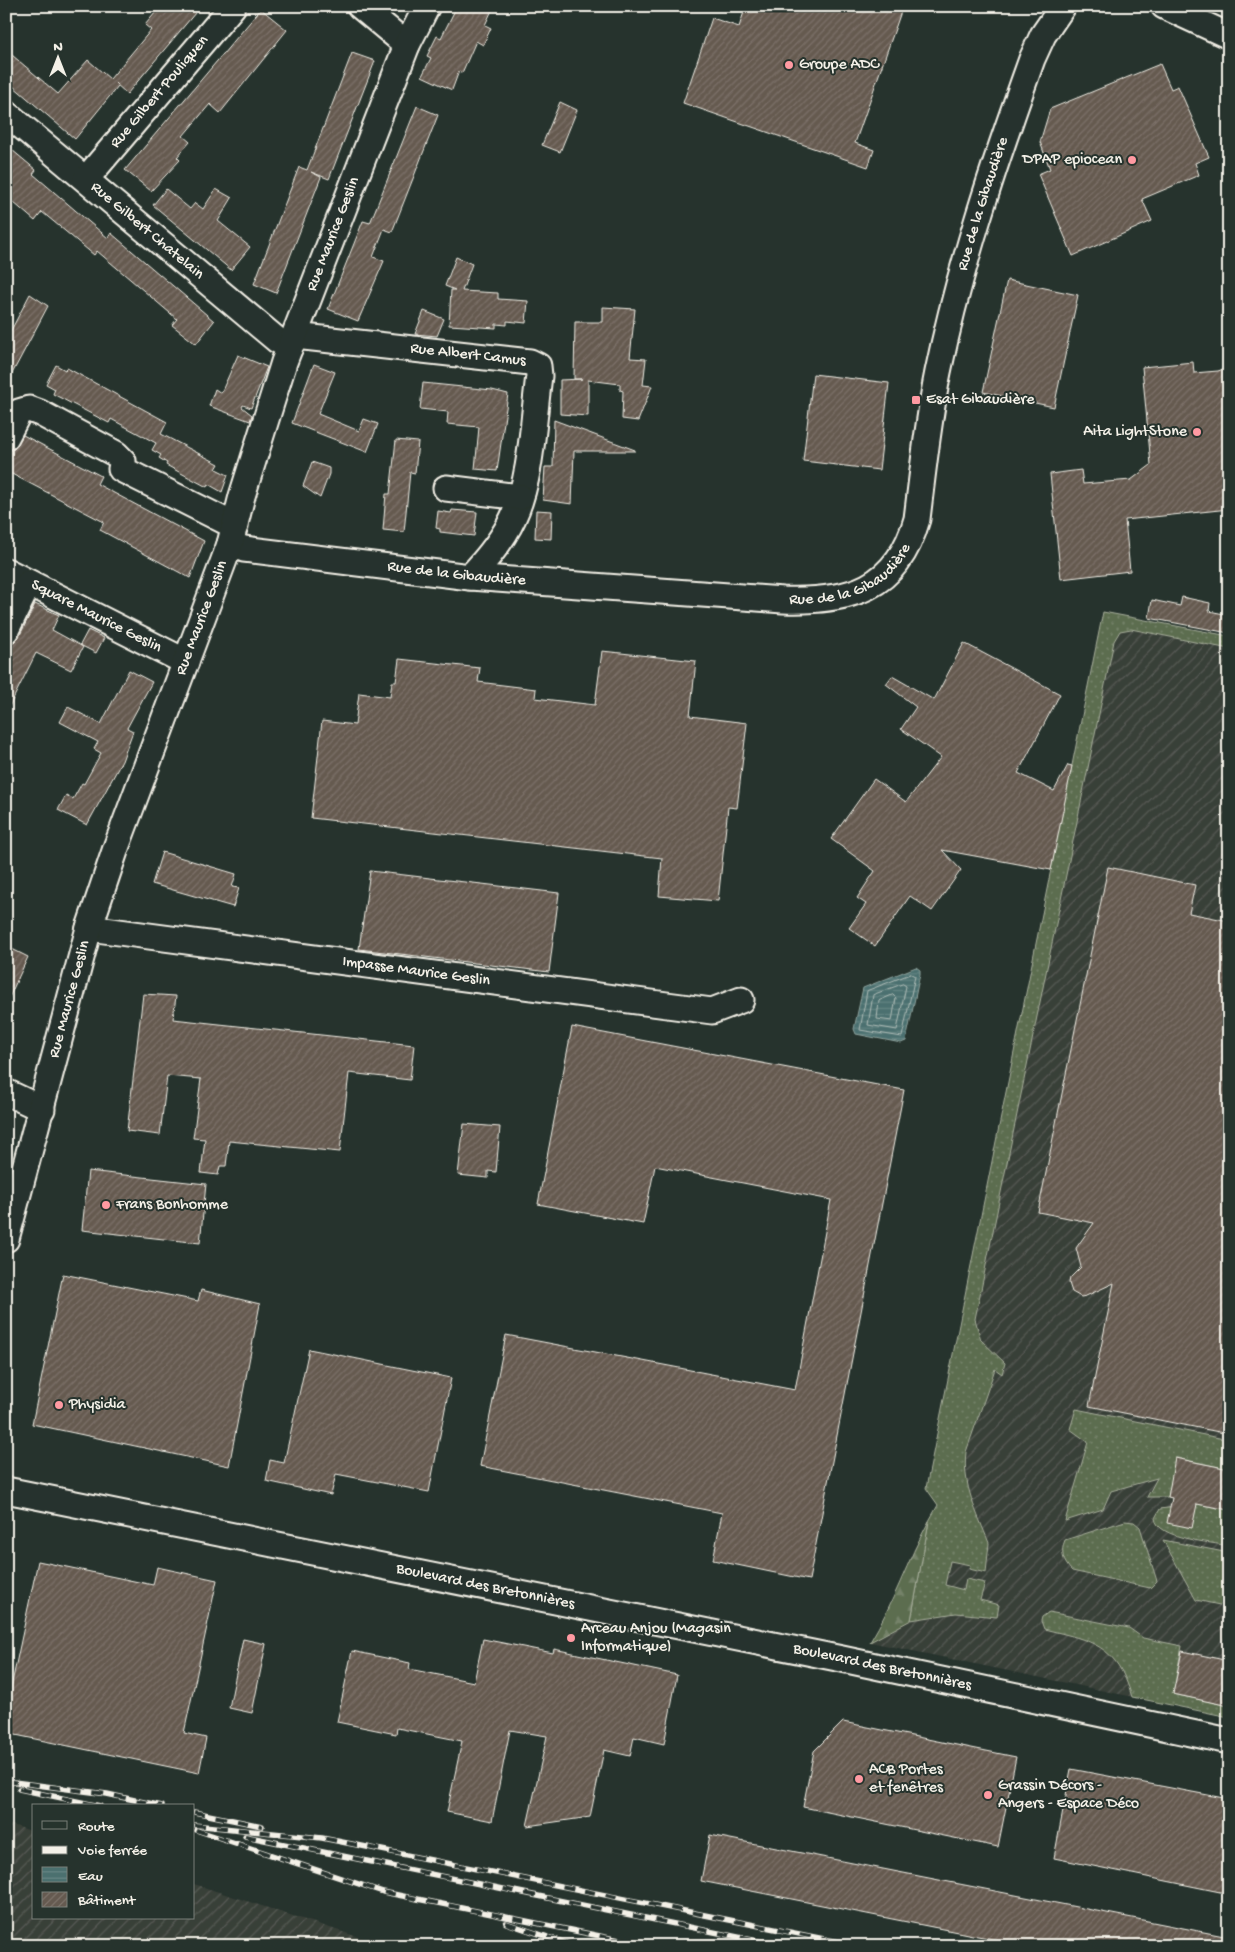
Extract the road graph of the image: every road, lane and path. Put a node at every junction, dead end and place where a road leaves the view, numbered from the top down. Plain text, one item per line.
1 (233, 6) edge
2 (360, 6) edge
3 (427, 6) edge
4 (1063, 6) edge
5 (1164, 6) edge
6 (1229, 36) edge
7 (407, 45) junction
8 (6, 113) edge
9 (86, 179) junction
10 (292, 342) junction
11 (6, 438) edge
12 (446, 488) dead end
13 (520, 498) junction
14 (232, 535) junction
15 (6, 571) edge
16 (470, 577) junction
17 (29, 583) junction
18 (6, 630) edge
19 (186, 662) junction
20 (90, 928) junction
21 (741, 1000) dead end
22 (6, 1092) edge
23 (42, 1109) junction
24 (6, 1240) edge
25 (6, 1490) edge
26 (1229, 1741) edge

1 - 9 street, Rue Gilbert Pouliquen
2 - 7 street
3 - 7 street, Rue Maurice Geslin
4 - 16 street, Rue de la Gibaudière
5 - 6 street
7 - 10 street, Rue Maurice Geslin
8 - 9 street, Rue Gilbert Chatelain
9 - 10 street, Rue Gilbert Chatelain
10 - 13 street, Rue Albert Camus
10 - 14 street, Rue Maurice Geslin
11 - 14 street, Rue de la Gibaudière
12 - 13 street
13 - 16 street, Rue Albert Camus
14 - 16 street, Rue de la Gibaudière
14 - 19 street, Rue Maurice Geslin
15 - 17 street, Square Maurice Geslin
17 - 18 street
17 - 19 street, Square Maurice Geslin
19 - 20 street, Rue Maurice Geslin
20 - 21 street, Impasse Maurice Geslin
20 - 23 street, Rue Maurice Geslin
22 - 23 street
23 - 24 street, Rue Maurice Geslin
25 - 26 street, Boulevard des Bretonnières

